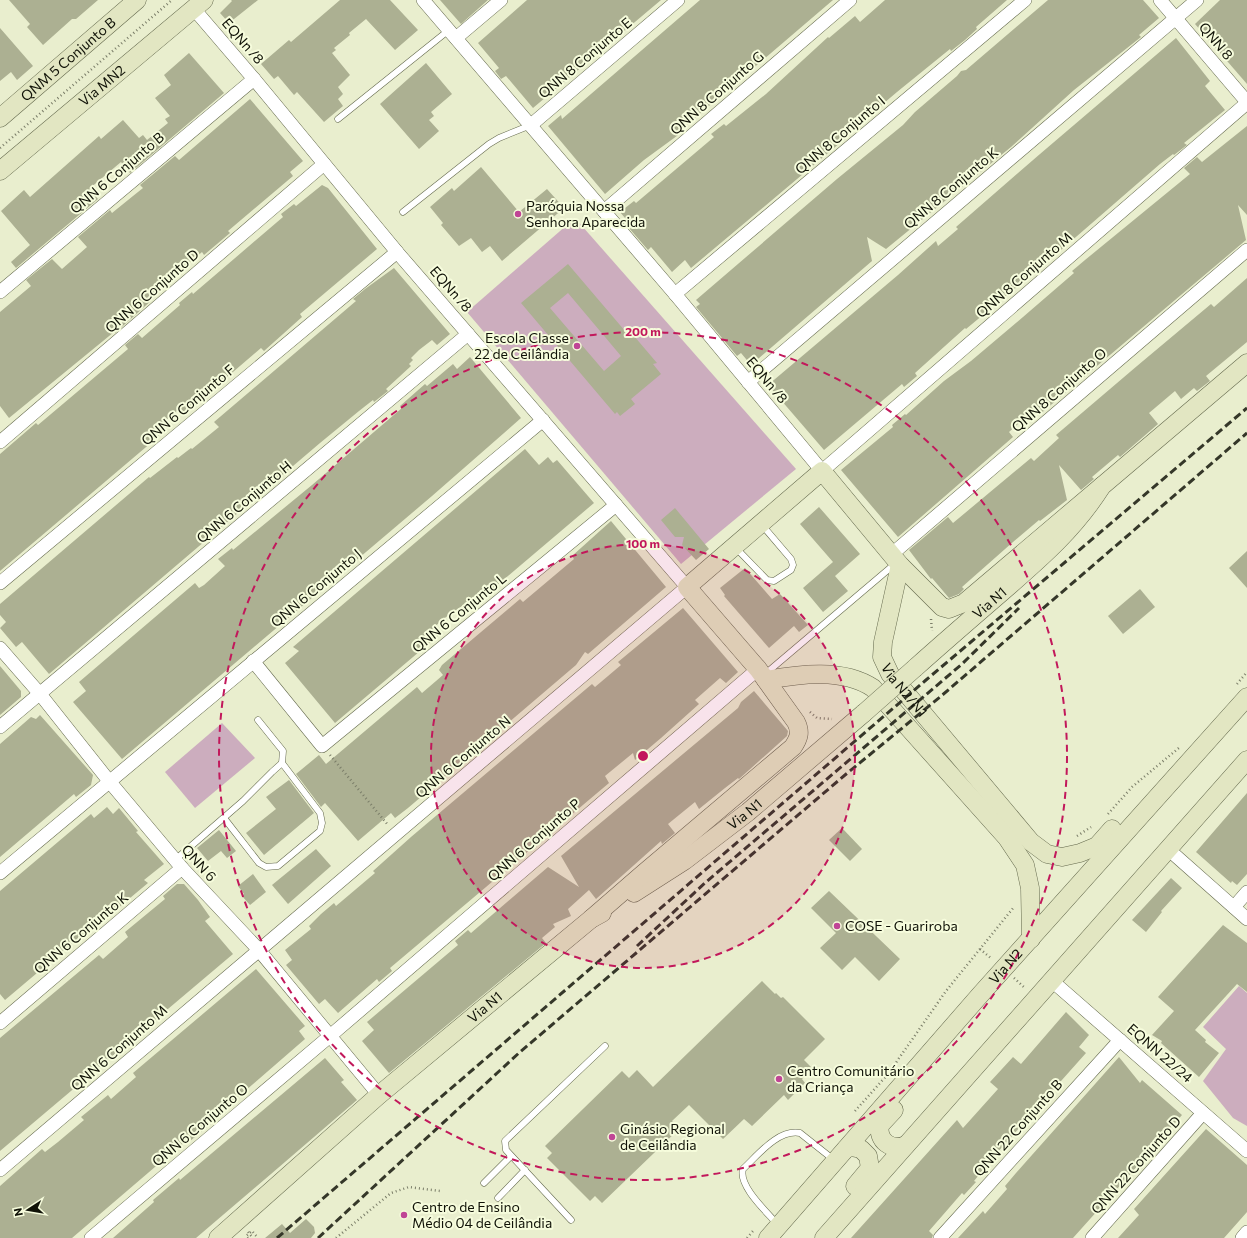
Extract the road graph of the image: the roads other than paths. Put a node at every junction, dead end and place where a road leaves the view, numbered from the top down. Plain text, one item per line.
1 (137, 0) edge
2 (423, 0) edge
3 (501, 0) edge
4 (678, 0) edge
5 (850, 0) edge
6 (1025, 0) edge
7 (1160, 0) edge
8 (1197, 0) edge
9 (199, 4) edge
10 (1176, 18) junction
11 (453, 34) junction
12 (70, 59) junction
13 (254, 79) junction
14 (1247, 103) edge
15 (0, 118) edge
16 (338, 119) dead end
17 (531, 125) junction
18 (0, 131) edge
19 (324, 164) junction
20 (0, 171) edge
21 (604, 211) junction
22 (403, 212) dead end
23 (1247, 250) edge
24 (397, 252) junction
25 (0, 292) edge
26 (675, 294) junction
27 (468, 334) junction
28 (1247, 363) edge
29 (748, 382) junction
30 (543, 420) junction
31 (0, 442) edge
32 (822, 471) junction
33 (1102, 486) junction
34 (616, 505) junction
35 (761, 523) junction
36 (734, 546) junction
37 (897, 560) junction
38 (0, 583) edge
39 (687, 587) junction
40 (0, 648) edge
41 (253, 661) junction
42 (762, 675) junction
43 (1242, 690) edge
44 (40, 694) junction
45 (258, 720) dead end
46 (0, 727) edge
47 (1190, 760) junction
48 (1247, 760) edge
49 (282, 762) junction
50 (109, 781) junction
51 (224, 818) junction
52 (1168, 849) junction
53 (179, 864) junction
54 (0, 873) edge
55 (1247, 892) edge
56 (1234, 907) junction
57 (1247, 918) edge
58 (591, 919) junction
59 (1031, 939) junction
60 (258, 949) junction
61 (1051, 980) junction
62 (980, 995) junction
63 (0, 1023) edge
64 (330, 1036) junction
65 (1120, 1040) junction
66 (605, 1046) dead end
67 (379, 1095) junction
68 (1203, 1113) junction
69 (906, 1146) junction
70 (1247, 1151) edge
71 (840, 1155) junction
72 (511, 1156) junction
73 (0, 1170) edge
74 (525, 1170) junction
75 (484, 1183) dead end
76 (498, 1198) dead end
77 (571, 1220) dead end
78 (772, 1226) edge
79 (1247, 1232) edge
80 (91, 1238) edge
81 (218, 1238) edge
82 (810, 1238) edge
83 (824, 1238) edge
84 (940, 1238) edge
85 (1092, 1238) edge
86 (1242, 1238) edge

1 - 12 main road, QNM 5 Conjunto B
2 - 11 street, EQNn /8
3 - 11 street
4 - 17 street, QNN 8 Conjunto E
5 - 21 street, QNN 8 Conjunto G
6 - 26 street, QNN 8 Conjunto I
7 - 10 street, QNN 8
8 - 10 street, QNN 8 Conjunto K
9 - 13 street, EQNn /8
9 - 20 main road, Via MN2
10 - 14 street, QNN 8
10 - 29 street, QNN 8 Conjunto K
11 - 16 lane
11 - 17 street, EQNn /8
12 - 15 main road, QNM 5 Conjunto B
12 - 18 main road
13 - 19 street, EQNn /8
13 - 25 street, QNN 6 Conjunto B
14 - 32 street, QNN 8 Conjunto M
17 - 21 street, EQNn /8
17 - 22 lane
19 - 24 street, EQNn /8
19 - 31 street, QNN 6 Conjunto D
21 - 26 street, EQNn /8
23 - 37 street, QNN 8 Conjunto O
24 - 27 street, EQNn /8
24 - 38 street, QNN 6 Conjunto F
26 - 29 street, EQNn /8
27 - 30 street, EQNn /8
27 - 44 street, QNN 6 Conjunto H
28 - 33 main road, Via N1
29 - 32 street, EQNn /8
30 - 34 street, EQNn /8
30 - 41 street, QNN 6 Conjunto J
32 - 35 main road
32 - 37 main road
33 - 37 main road
33 - 58 main road, Via N1, bridge
34 - 39 street, EQNn /8
34 - 41 street, QNN 6 Conjunto L
35 - 36 main road
35 - 36 lane
36 - 39 main road
37 - 42 lane
37 - 47 main road, Via N2/N1
39 - 42 main road
39 - 60 street, QNN 6 Conjunto N
40 - 44 street, QNN 6
41 - 50 street, QNN 6 Conjunto J
42 - 58 main road
42 - 59 main road
42 - 64 street, QNN 6 Conjunto P
43 - 47 main road, Via N2
44 - 46 street, QNN 6 Conjunto H
44 - 50 street, QNN 6
45 - 49 lane
47 - 59 main road, Via N2
48 - 52 main road
49 - 51 lane
49 - 51 lane
50 - 53 street, QNN 6
50 - 54 street, QNN 6 Conjunto J
51 - 53 lane
52 - 56 street
52 - 61 main road
53 - 60 street, QNN 6
53 - 63 street, QNN 6 Conjunto K
55 - 56 street
56 - 57 street
58 - 67 main road, Via N1
59 - 62 main road, Via N2
60 - 64 street, QNN 6
60 - 73 street, QNN 6 Conjunto M
61 - 65 street, EQNN 22/24
61 - 69 main road
62 - 69 main road
62 - 71 main road, Via N2
64 - 67 street, QNN 6
64 - 80 street, QNN 6 Conjunto O
65 - 68 street, EQNN 22/24
65 - 84 street, QNN 22 Conjunto B
66 - 72 lane
67 - 81 main road, Via N1
68 - 70 street, EQNN 22/24
68 - 85 street, QNN 22 Conjunto D
69 - 83 main road
71 - 78 main road, Via N2
71 - 78 lane
71 - 82 main road
72 - 74 lane
72 - 75 lane
74 - 76 lane
74 - 77 lane
79 - 86 street

